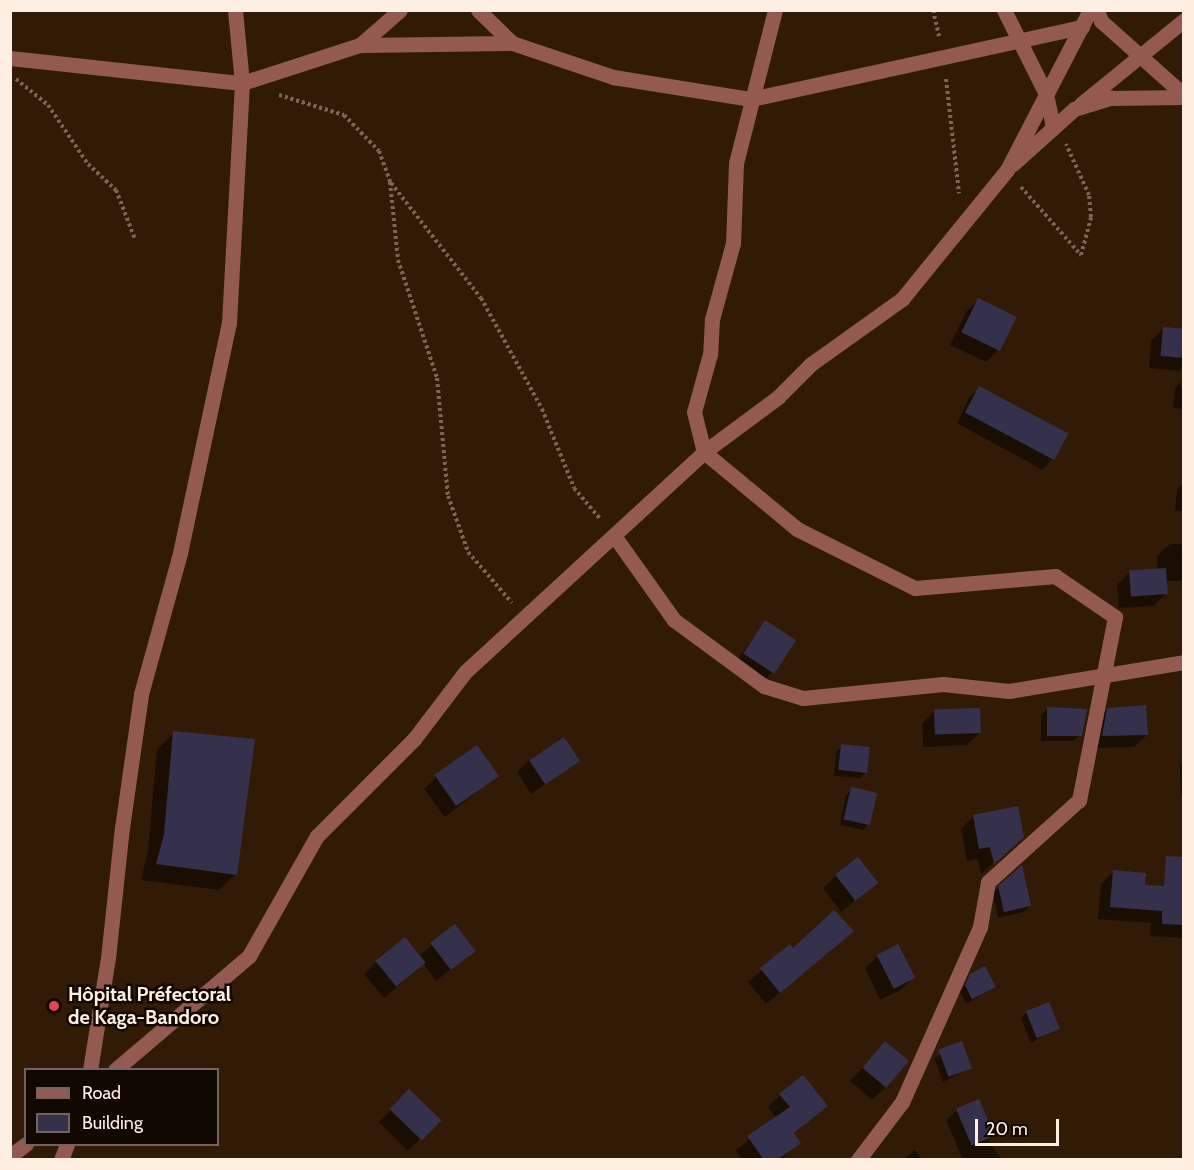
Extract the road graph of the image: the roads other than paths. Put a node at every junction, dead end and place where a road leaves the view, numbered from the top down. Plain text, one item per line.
1 (235, 10) edge
2 (400, 10) edge
3 (478, 10) edge
4 (775, 10) edge
5 (1004, 10) edge
6 (1090, 10) edge
7 (1097, 10) edge
8 (1184, 20) edge
9 (1082, 27) junction
10 (1020, 41) junction
11 (512, 43) junction
12 (360, 45) junction
13 (1138, 57) junction
14 (10, 58) edge
15 (242, 83) junction
16 (1046, 94) junction
17 (1184, 96) edge
18 (750, 99) junction
19 (1074, 110) junction
20 (1053, 127) junction
21 (1007, 170) junction
22 (704, 452) junction
23 (615, 537) junction
24 (1184, 662) edge
25 (1103, 678) junction
26 (90, 1068) edge
27 (117, 1068) edge
28 (24, 1146) edge
29 (10, 1156) edge
30 (858, 1160) edge

1 - 15 street
2 - 12 street
3 - 11 street
4 - 18 street
5 - 10 street
6 - 9 street
7 - 13 street
8 - 13 street
9 - 10 street
9 - 16 street
10 - 16 street
10 - 18 street
11 - 12 street
11 - 18 street
12 - 15 street
13 - 17 street
13 - 19 street
14 - 15 street
15 - 26 street
16 - 20 street
16 - 21 street
17 - 19 street
18 - 22 street
19 - 20 street
20 - 21 street
21 - 22 street
22 - 23 street
22 - 25 street
23 - 25 street
23 - 27 street
24 - 25 street
25 - 30 street
28 - 29 street

